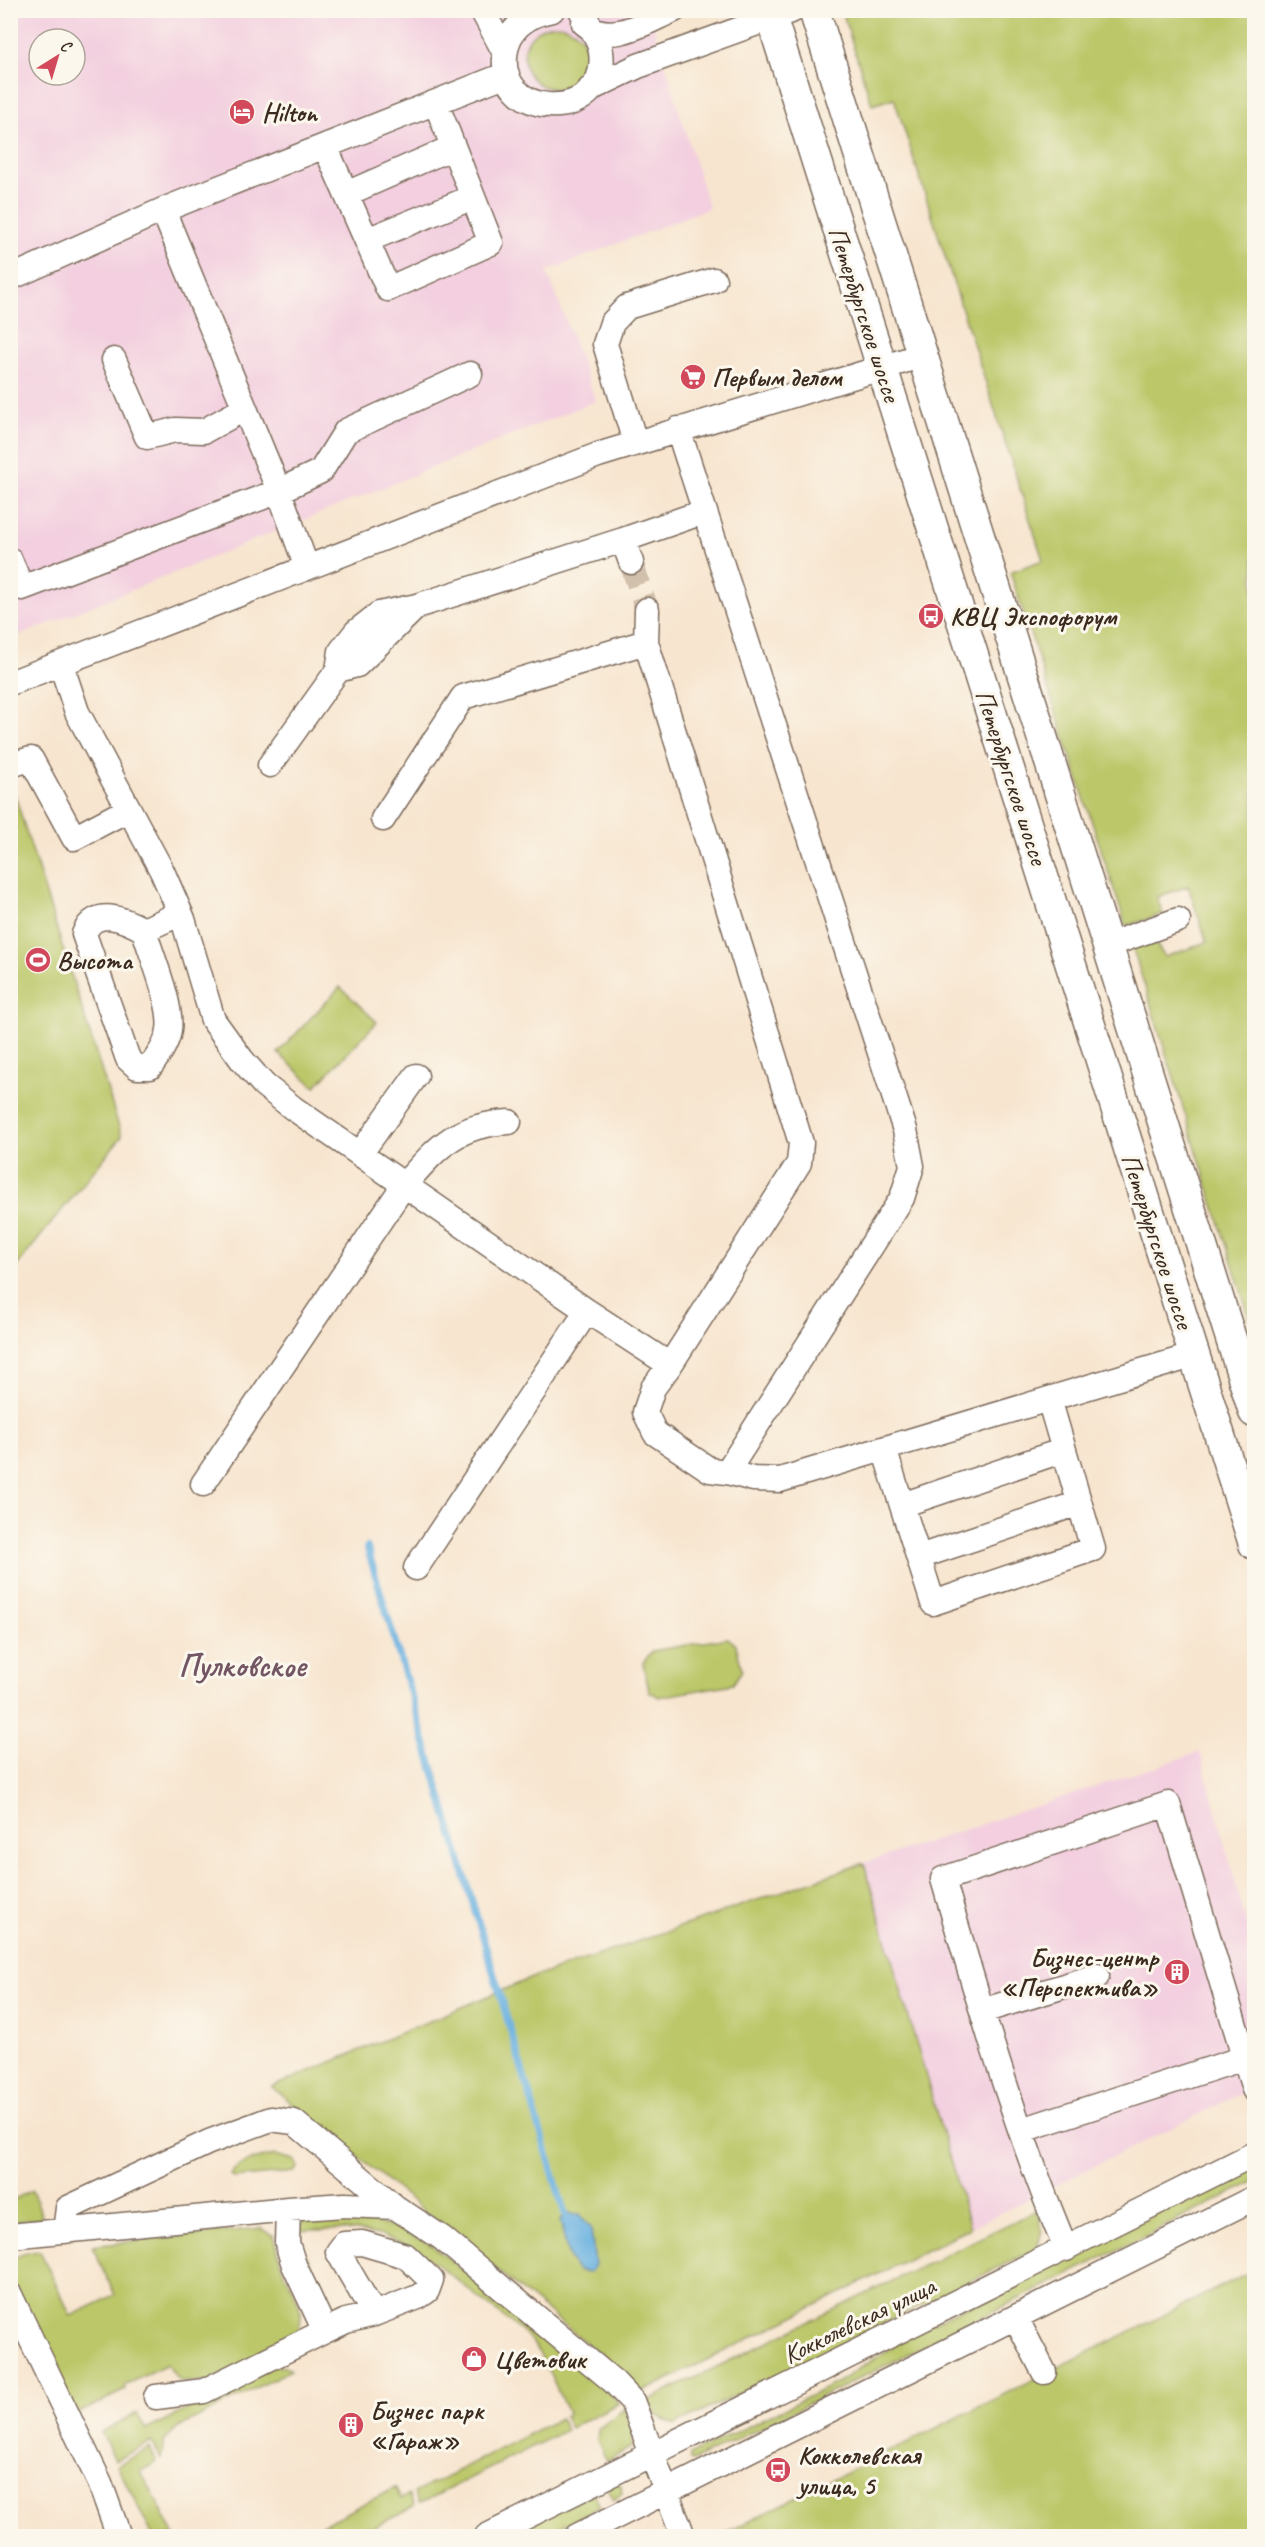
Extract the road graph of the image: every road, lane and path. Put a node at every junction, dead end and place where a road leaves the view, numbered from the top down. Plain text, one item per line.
1 (482, 10) edge
2 (553, 10) edge
3 (674, 10) edge
4 (814, 10) edge
5 (778, 13) edge
6 (586, 19) edge
7 (506, 64) junction
8 (590, 89) junction
9 (436, 103) junction
10 (326, 146) junction
11 (452, 148) junction
12 (346, 194) junction
13 (471, 198) junction
14 (163, 210) junction
15 (367, 240) junction
16 (10, 278) edge
17 (714, 280) dead end
18 (922, 355) junction
19 (114, 360) dead end
20 (882, 367) junction
21 (470, 374) dead end
22 (244, 409) junction
23 (678, 429) junction
24 (635, 442) junction
25 (279, 491) junction
26 (703, 512) junction
27 (10, 560) edge
28 (307, 568) junction
29 (647, 610) tunnel mouth
30 (646, 642) junction
31 (61, 664) junction
32 (10, 683) edge
33 (10, 765) edge
34 (270, 765) dead end
35 (129, 809) junction
36 (383, 819) dead end
37 (178, 908) junction
38 (1178, 920) dead end
39 (144, 930) junction
40 (1108, 945) junction
41 (416, 1076) dead end
42 (509, 1122) dead end
43 (360, 1154) junction
44 (404, 1185) junction
45 (587, 1311) junction
46 (1195, 1355) junction
47 (670, 1365) junction
48 (1049, 1399) junction
49 (1254, 1412) edge
50 (884, 1449) junction
51 (1064, 1450) junction
52 (728, 1472) junction
53 (204, 1484) dead end
54 (1080, 1503) junction
55 (902, 1505) junction
56 (1254, 1544) edge
57 (919, 1557) junction
58 (417, 1568) dead end
59 (1096, 1976) dead end
60 (982, 2011) junction
61 (1244, 2058) junction
62 (1254, 2089) edge
63 (1022, 2130) junction
64 (1254, 2154) edge
65 (1254, 2198) edge
66 (395, 2206) junction
67 (288, 2209) junction
68 (65, 2230) junction
69 (10, 2236) edge
70 (1066, 2248) junction
71 (10, 2295) edge
72 (374, 2314) dead end
73 (1016, 2318) junction
74 (325, 2331) junction
75 (1044, 2372) dead end
76 (156, 2397) dead end
77 (654, 2453) junction
78 (666, 2491) junction
79 (119, 2536) edge
80 (487, 2536) edge
81 (577, 2536) edge
82 (683, 2536) edge

1 - 7 street
2 - 6 street
2 - 7 street
3 - 6 street
4 - 18 main road, Петербургское шоссе
5 - 8 street
5 - 20 main road, Петербургское шоссе
6 - 8 street
7 - 8 street
7 - 9 street
9 - 10 street
9 - 11 street
10 - 12 street
10 - 14 street
11 - 12 street
11 - 13 street
12 - 15 street
13 - 15 street
13 - 15 street
14 - 16 street
14 - 22 street
17 - 24 street
18 - 20 street
18 - 40 main road, Петербургское шоссе
19 - 22 street
20 - 23 street
20 - 46 main road, Петербургское шоссе
21 - 25 street
22 - 25 street
23 - 24 street
23 - 26 street
24 - 28 street
25 - 27 street
25 - 28 street
26 - 34 street
26 - 52 street
28 - 31 street
29 - 30 street
30 - 36 street
30 - 47 street
31 - 32 street
31 - 35 street
33 - 35 street
35 - 37 street
37 - 39 street
37 - 43 street
38 - 40 street
39 - 39 street
40 - 49 main road, Петербургское шоссе
41 - 43 street
42 - 44 street
43 - 44 street
44 - 45 street
44 - 53 street
45 - 47 street
45 - 58 street
46 - 48 street
46 - 56 main road, Петербургское шоссе
47 - 52 street
48 - 50 street
48 - 51 street
50 - 52 street
50 - 55 street
51 - 54 street
51 - 55 street
54 - 57 street
54 - 57 street
55 - 57 street
59 - 60 street
60 - 61 street
60 - 63 street
61 - 62 street
61 - 63 street
63 - 70 street
64 - 70 street, Кокколевская улица
65 - 73 street
66 - 67 street
66 - 68 street
66 - 77 street
67 - 68 street
67 - 74 street
68 - 69 street
70 - 77 street, Кокколевская улица
71 - 79 street
72 - 74 street
73 - 75 street
73 - 78 street
74 - 76 street
77 - 78 street
77 - 80 street, Кокколевская улица
78 - 81 street
78 - 82 street

